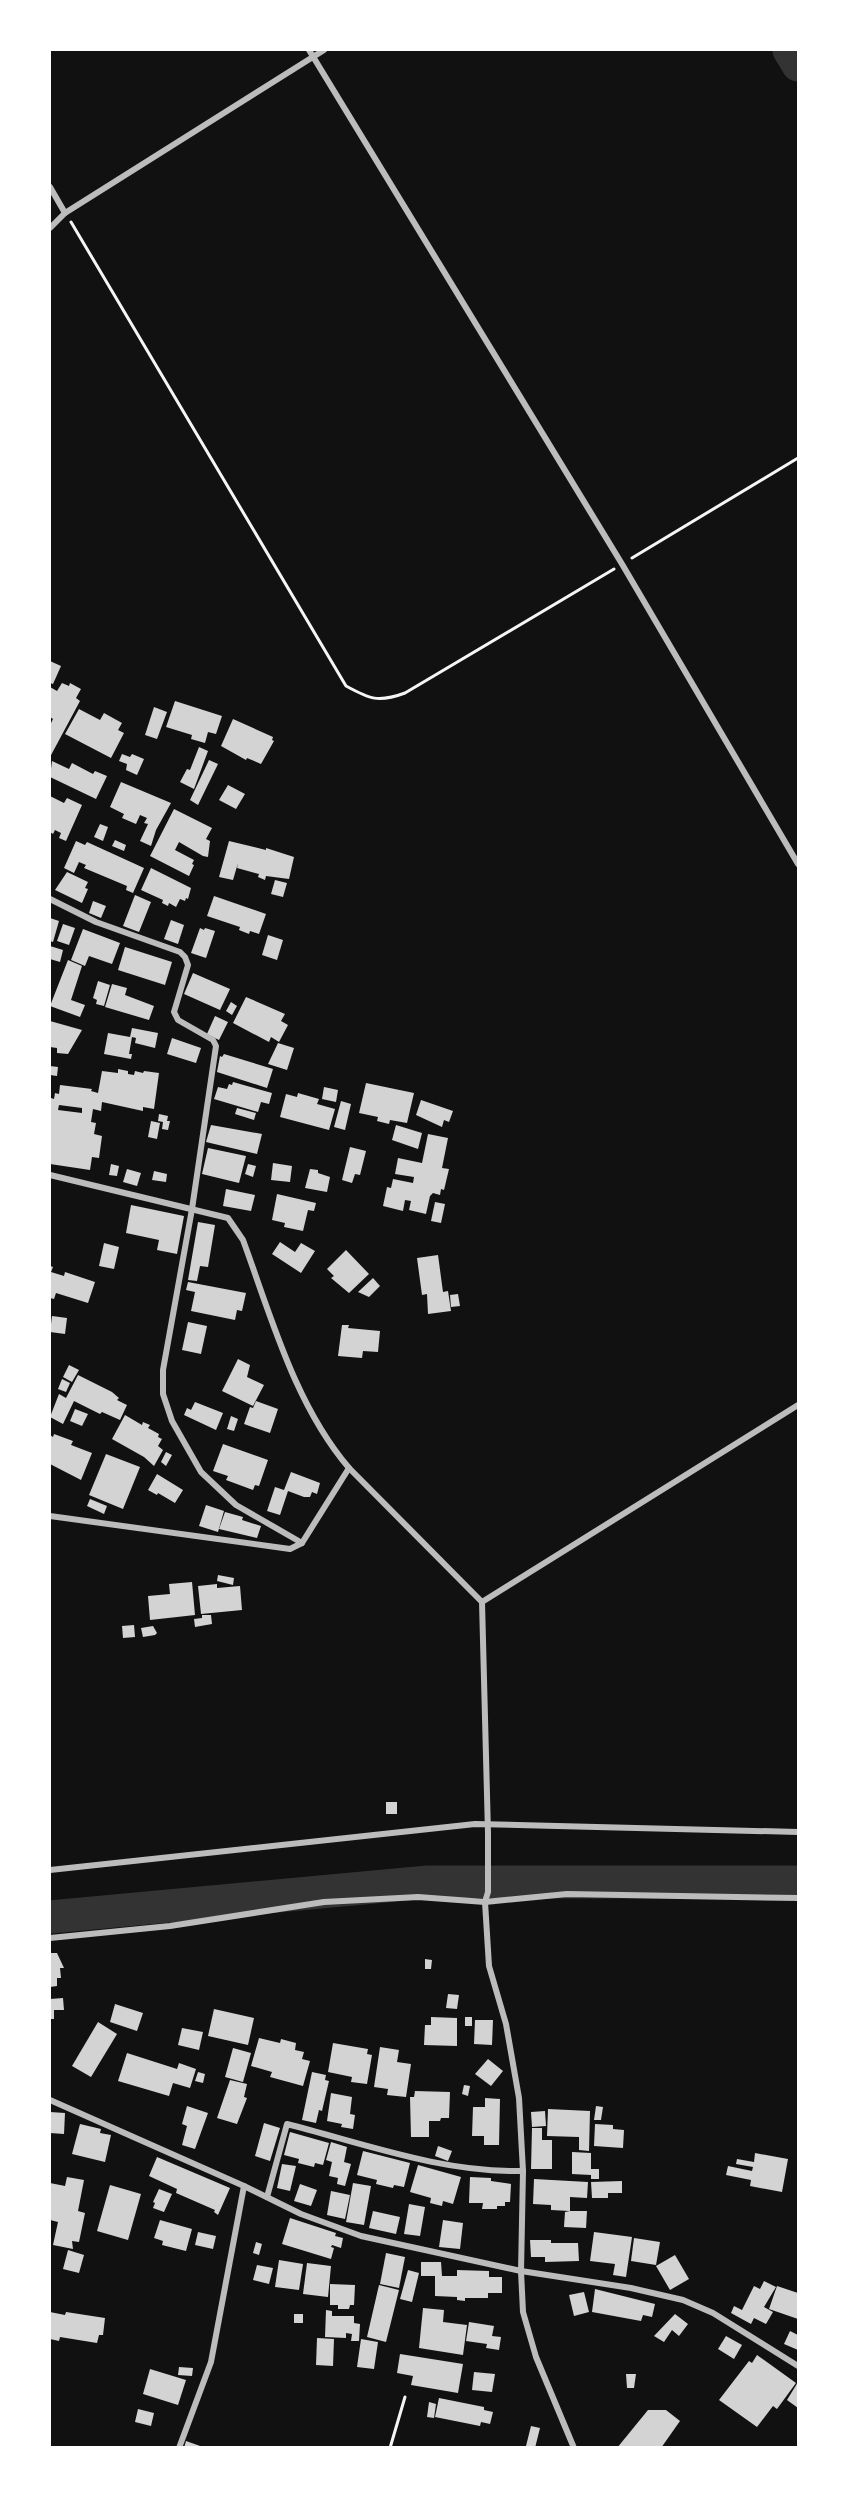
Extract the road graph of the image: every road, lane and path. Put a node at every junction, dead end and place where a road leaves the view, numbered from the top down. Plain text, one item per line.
1 (309, 50) edge
2 (324, 50) edge
3 (314, 57) junction
4 (50, 187) edge
5 (65, 213) junction
6 (50, 228) edge
7 (798, 458) edge
8 (622, 564) junction
9 (798, 864) edge
10 (50, 899) edge
11 (50, 1175) edge
12 (192, 1209) junction
13 (798, 1405) edge
14 (349, 1468) junction
15 (50, 1516) edge
16 (302, 1543) junction
17 (482, 1602) junction
18 (487, 1824) junction
19 (798, 1832) edge
20 (50, 1870) edge
21 (798, 1898) edge
22 (484, 1902) junction
23 (50, 1938) edge
24 (50, 2100) edge
25 (523, 2171) junction
26 (244, 2186) junction
27 (267, 2197) junction
28 (521, 2271) junction
29 (798, 2366) edge
30 (405, 2397) dead end
31 (178, 2448) edge
32 (390, 2448) edge
33 (574, 2448) edge

1 - 3 street
2 - 3 street
3 - 5 street
3 - 8 street
4 - 5 street
5 - 6 street
5 - 8 path
7 - 8 path
8 - 9 street
10 - 12 street
11 - 12 street
12 - 14 street
12 - 16 street
13 - 17 street
14 - 16 street
14 - 17 street
15 - 16 street
17 - 18 street
18 - 19 street
18 - 20 street
18 - 22 street
21 - 22 street
22 - 23 street
22 - 25 street
24 - 26 street
25 - 27 street
25 - 28 street
26 - 27 street
26 - 31 street
27 - 28 street
28 - 29 street
28 - 33 street
30 - 32 path

